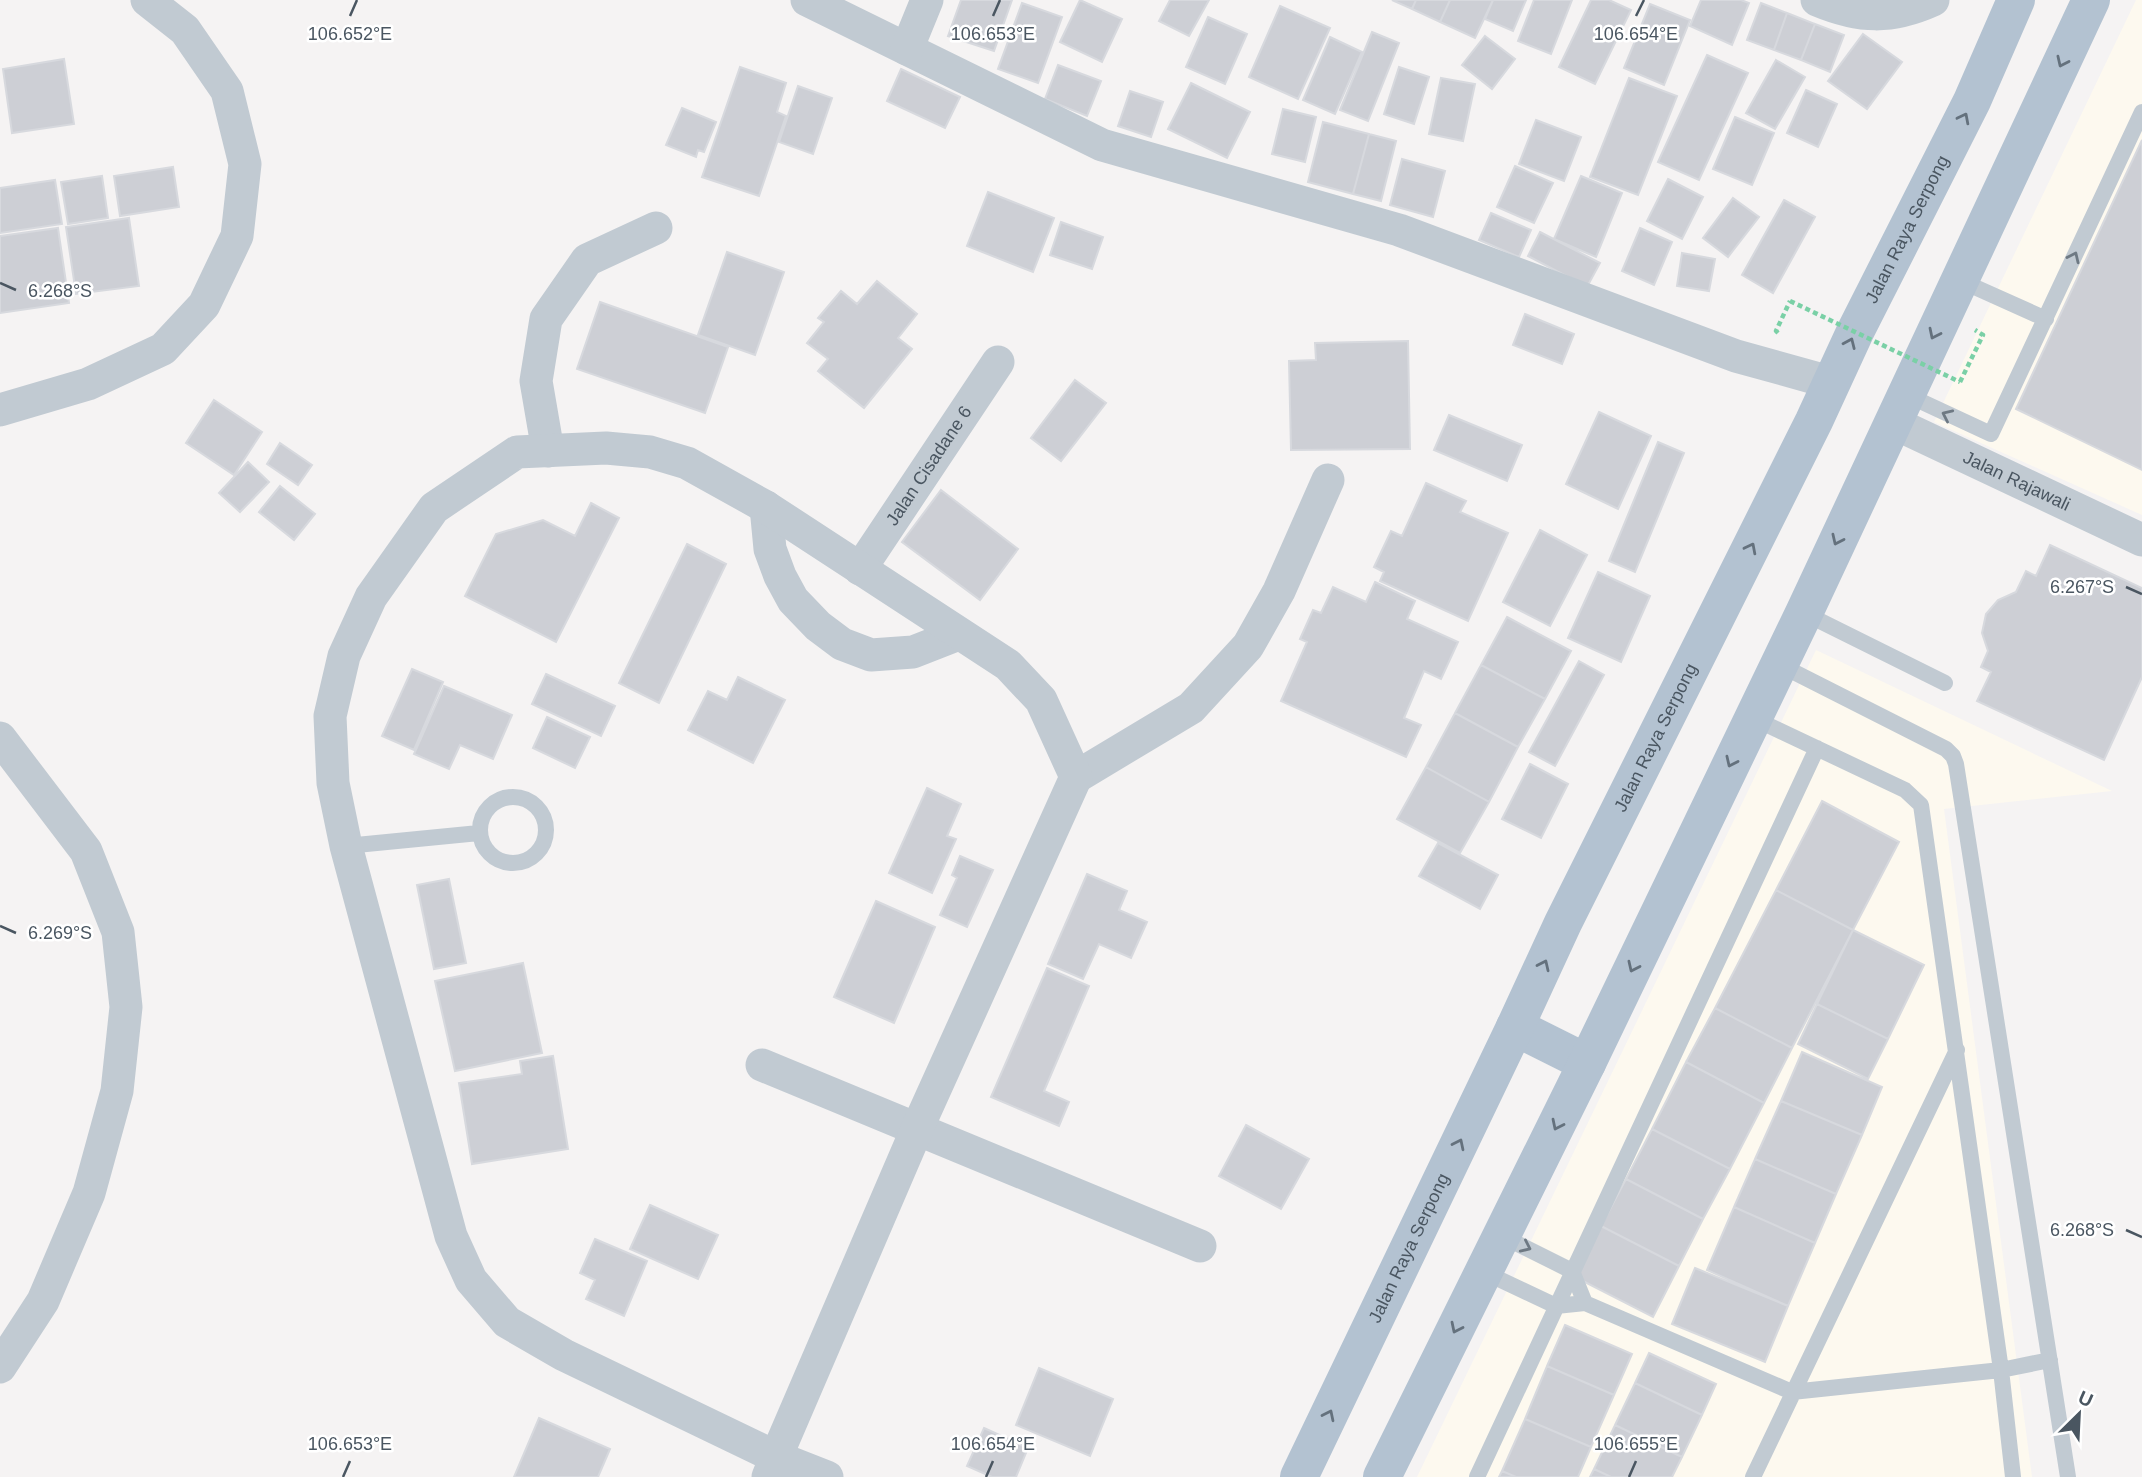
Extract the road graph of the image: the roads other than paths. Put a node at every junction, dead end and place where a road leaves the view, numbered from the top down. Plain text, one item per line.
1 (147, 0) edge
2 (807, 0) edge
3 (927, 0) edge
4 (1817, 0) edge
5 (1933, 0) edge
6 (2016, 0) edge
7 (2091, 0) edge
8 (907, 49) junction
9 (2142, 112) edge
10 (656, 228) dead end
11 (1959, 280) junction
12 (2046, 319) junction
13 (998, 362) dead end
14 (1833, 383) junction
15 (1899, 408) junction
16 (0, 410) edge
17 (548, 451) junction
18 (1328, 480) dead end
19 (766, 507) junction
20 (2142, 540) edge
21 (860, 569) junction
22 (1804, 613) junction
23 (959, 634) junction
24 (1778, 664) junction
25 (1945, 683) dead end
26 (1752, 718) junction
27 (0, 738) edge
28 (1817, 748) junction
29 (1076, 776) junction
30 (479, 833) junction
31 (346, 846) junction
32 (1515, 1027) junction
33 (1957, 1050) junction
34 (1587, 1063) junction
35 (762, 1065) dead end
36 (917, 1129) junction
37 (1502, 1236) junction
38 (1200, 1246) dead end
39 (1572, 1271) junction
40 (1484, 1272) junction
41 (1585, 1303) junction
42 (1556, 1306) junction
43 (2050, 1360) junction
44 (0, 1367) edge
45 (2001, 1370) junction
46 (1792, 1392) junction
47 (772, 1467) edge
48 (1755, 1475) edge
49 (827, 1477) edge
50 (1299, 1477) edge
51 (1382, 1477) edge
52 (1477, 1477) edge
53 (2013, 1477) edge
54 (2068, 1477) edge

1 - 16 street
2 - 8 street
3 - 8 street
4 - 5 street
14 -> 6 main road, Jalan Raya Serpong
7 -> 11 main road
8 - 14 street
12 -> 9 lane
10 - 17 street
11 - 12 lane
11 -> 15 main road
12 -> 15 lane
13 - 21 street, Jalan Cisadane 6
32 -> 14 main road, Jalan Raya Serpong
15 - 20 street, Jalan Rajawali
15 -> 22 main road
17 - 19 street
17 - 31 street
18 - 29 street
19 - 21 street
19 - 23 street
21 - 23 street
22 - 24 main road
22 - 25 lane
23 - 29 street
24 - 26 main road
24 - 43 lane
26 - 28 lane
26 -> 34 main road
27 - 44 street
28 - 33 lane
28 - 39 lane
29 - 36 street
30 - 30 lane
30 - 31 lane
31 - 47 street
32 - 34 main road
50 -> 32 main road, Jalan Raya Serpong
33 - 45 lane
33 - 46 lane
34 -> 37 main road
35 - 36 street
36 - 38 street
36 - 47 street
37 -> 39 lane
37 - 40 main road
39 - 41 lane
39 - 42 lane
40 - 42 lane
40 -> 51 main road
41 - 42 lane
41 - 46 lane
42 - 52 lane
43 - 45 lane
43 - 54 lane
45 - 46 lane
45 - 53 lane
46 - 48 lane
47 - 49 street

